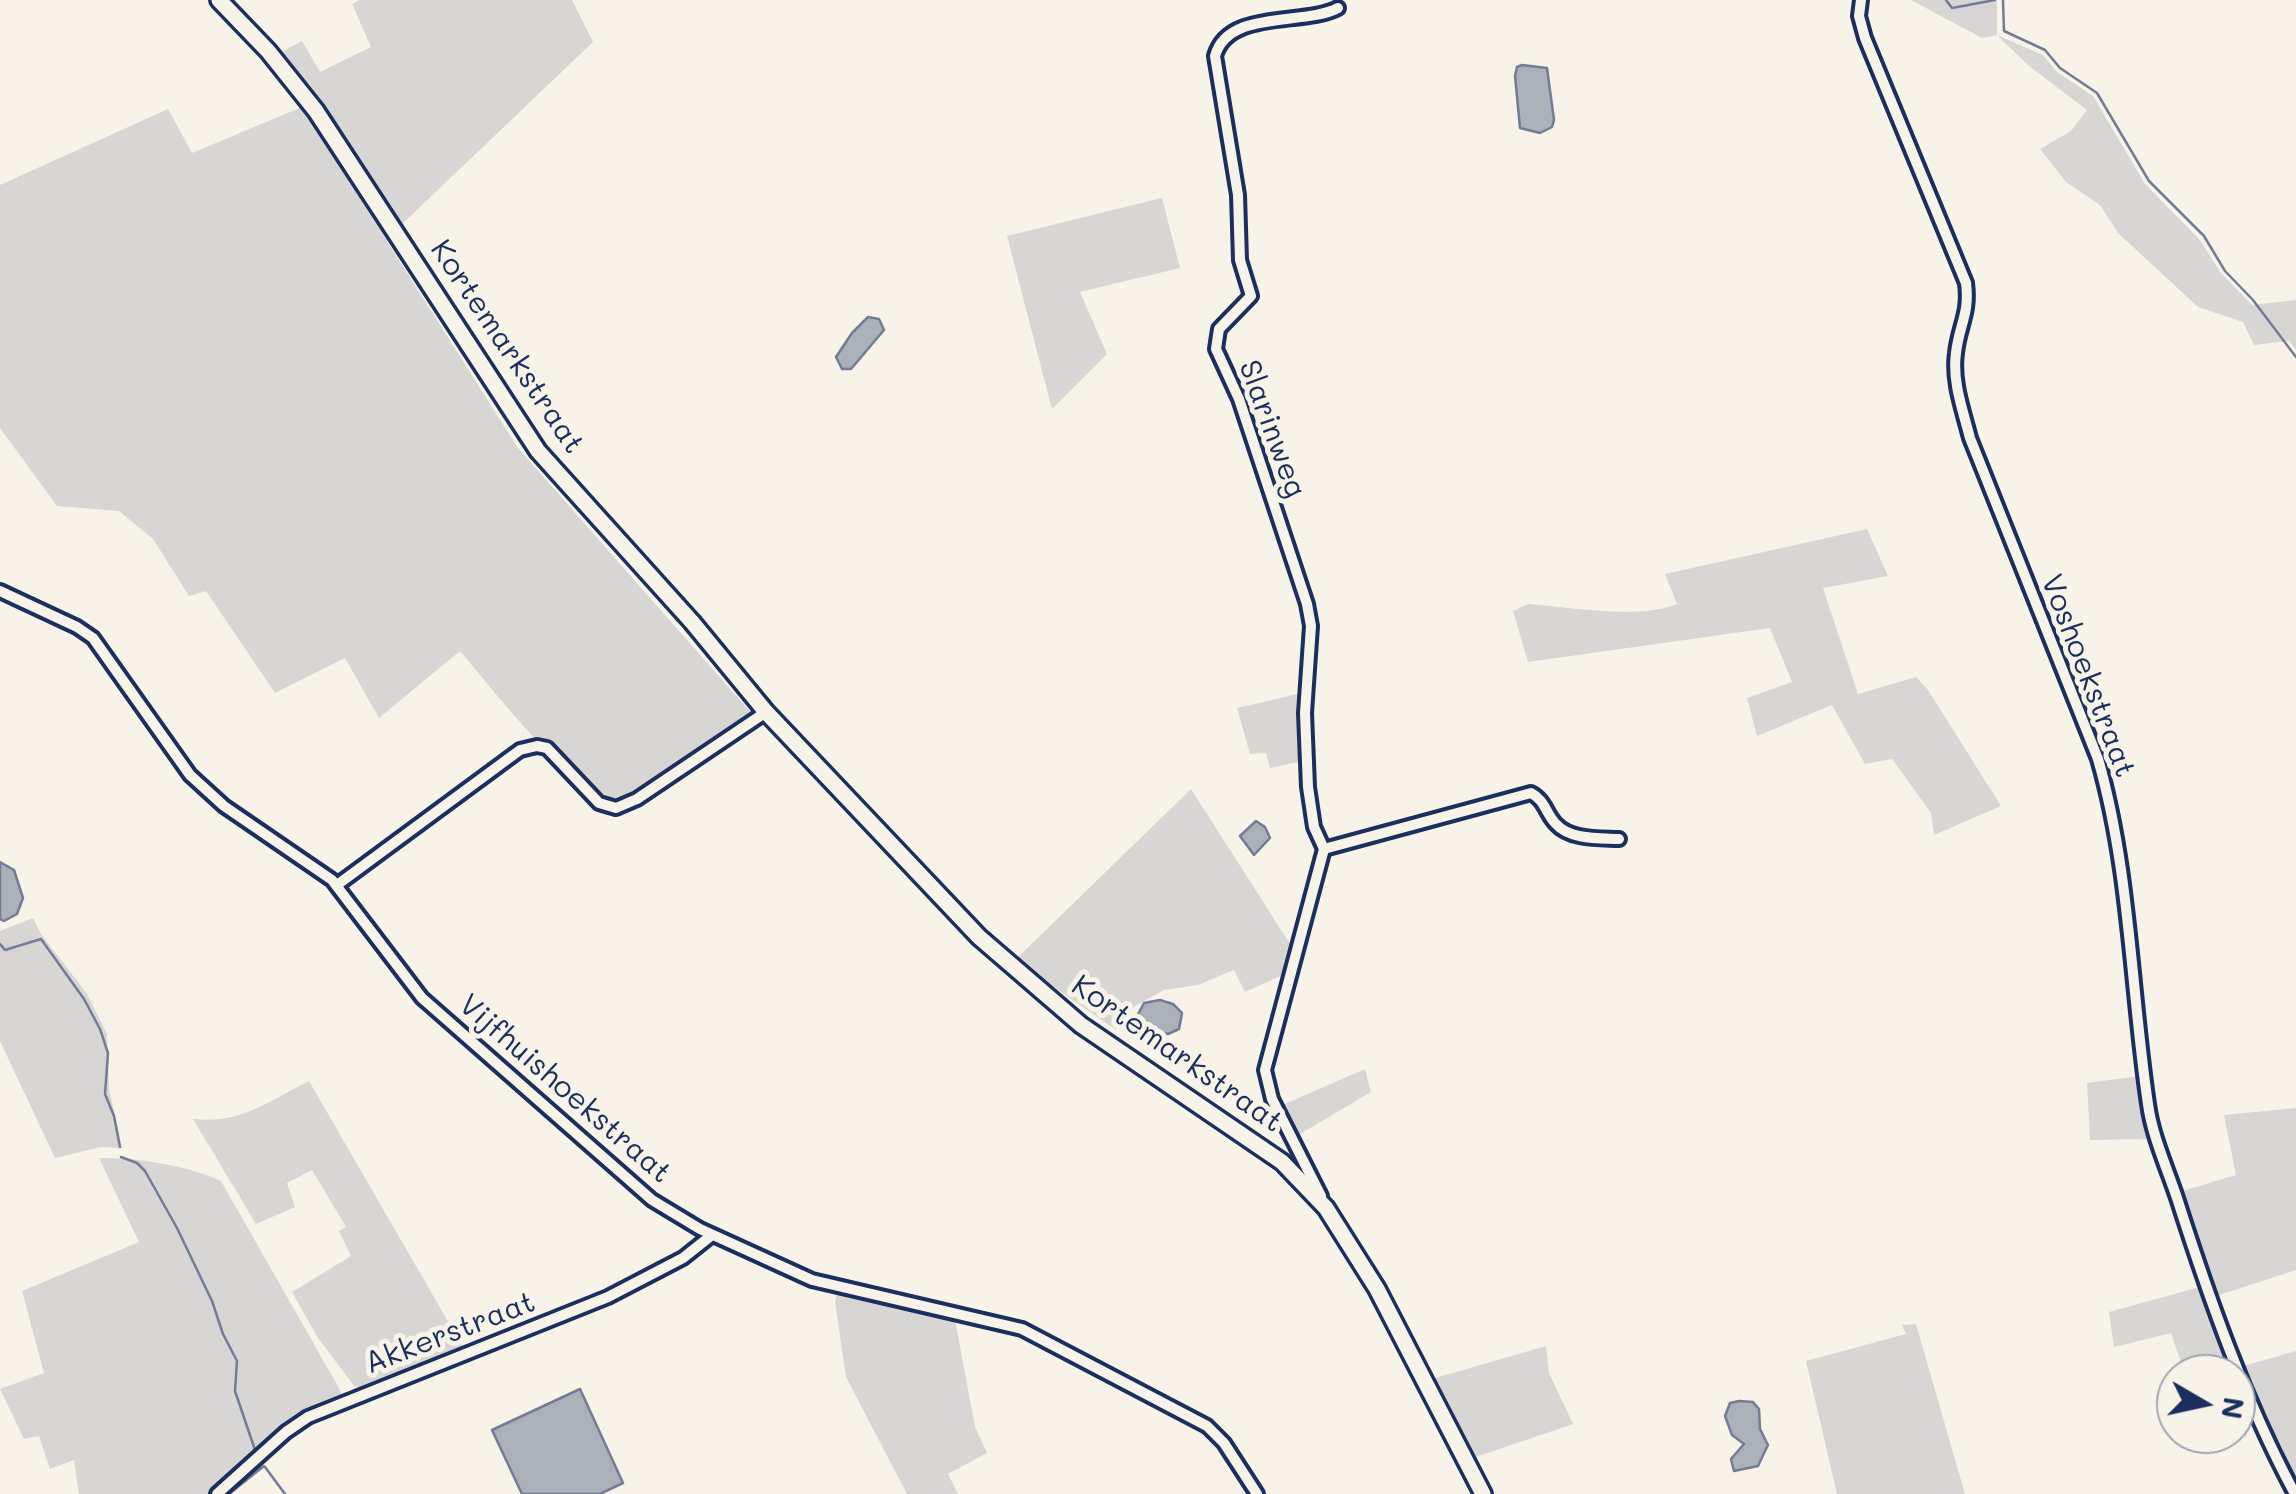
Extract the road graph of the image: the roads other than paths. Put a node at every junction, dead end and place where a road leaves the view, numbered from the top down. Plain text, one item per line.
1 (218, 0) edge
2 (1861, 0) edge
3 (1338, 8) dead end
4 (0, 591) edge
5 (766, 712) junction
6 (1619, 839) dead end
7 (1324, 849) junction
8 (337, 885) junction
9 (1326, 1208) junction
10 (712, 1235) junction
11 (217, 1494) edge
12 (1257, 1494) edge
13 (1483, 1494) edge
14 (2295, 1494) edge

1 - 5 street, Kortemarkstraat
2 - 14 street, Voshoekstraat
3 - 7 street, Slarinweg
4 - 8 street, Vijfhuishoekstraat
5 - 8 street
5 - 9 street, Kortemarkstraat
6 - 7 street
7 - 9 street
8 - 10 street, Vijfhuishoekstraat
9 - 13 street, Kortemarkstraat
10 - 11 street, Akkerstraat
10 - 12 street, Vijfhuishoekstraat

